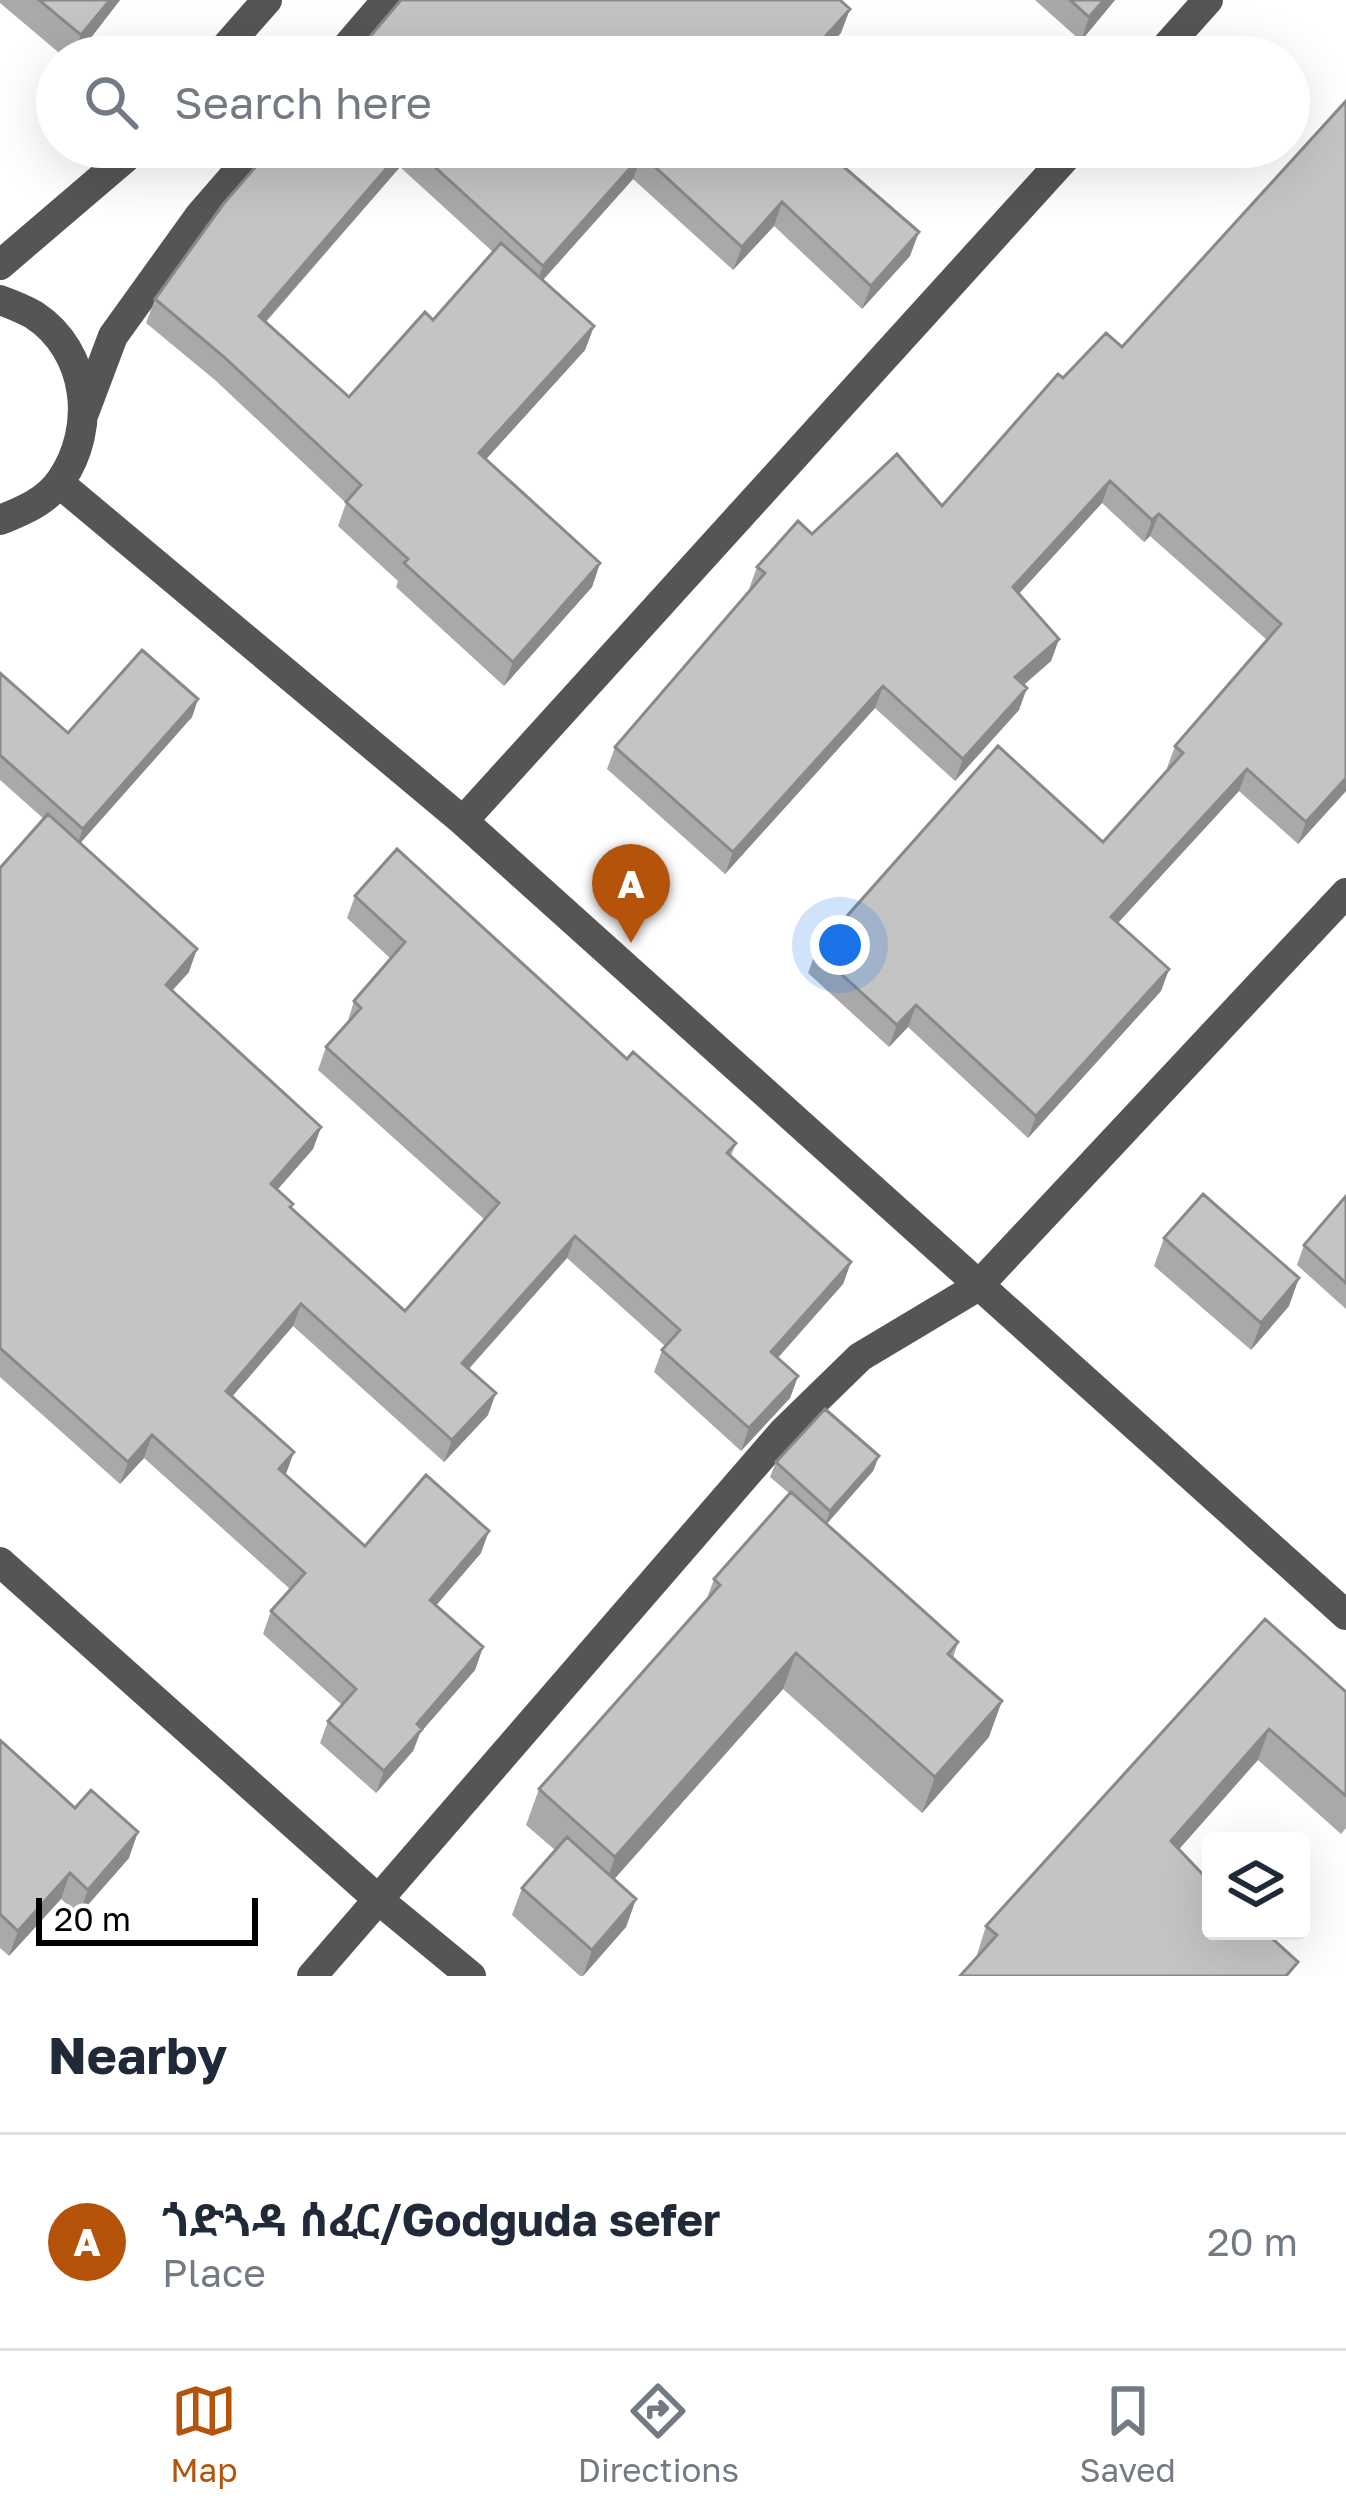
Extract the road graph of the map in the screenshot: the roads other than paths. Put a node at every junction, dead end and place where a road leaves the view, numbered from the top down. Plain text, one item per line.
1 (267, 0) edge
2 (387, 0) edge
3 (1208, 0) edge
4 (235, 36) edge
5 (356, 36) edge
6 (1176, 36) edge
7 (113, 168) edge
8 (241, 168) edge
9 (1056, 168) edge
10 (0, 265) edge
11 (0, 299) edge
12 (84, 413) junction
13 (59, 483) junction
14 (0, 520) edge
15 (463, 821) junction
16 (1346, 893) edge
17 (977, 1287) junction
18 (0, 1562) edge
19 (1346, 1615) edge
20 (380, 1901) junction
21 (312, 1976) edge
22 (471, 1976) edge

1 - 4 street
2 - 5 street
3 - 6 street
7 - 10 street
8 - 12 street
9 - 15 street
11 - 12 street
12 - 13 street
13 - 14 street
13 - 15 street
15 - 17 street
16 - 17 street
17 - 19 street
17 - 20 street
18 - 20 street
20 - 21 street
20 - 22 street

